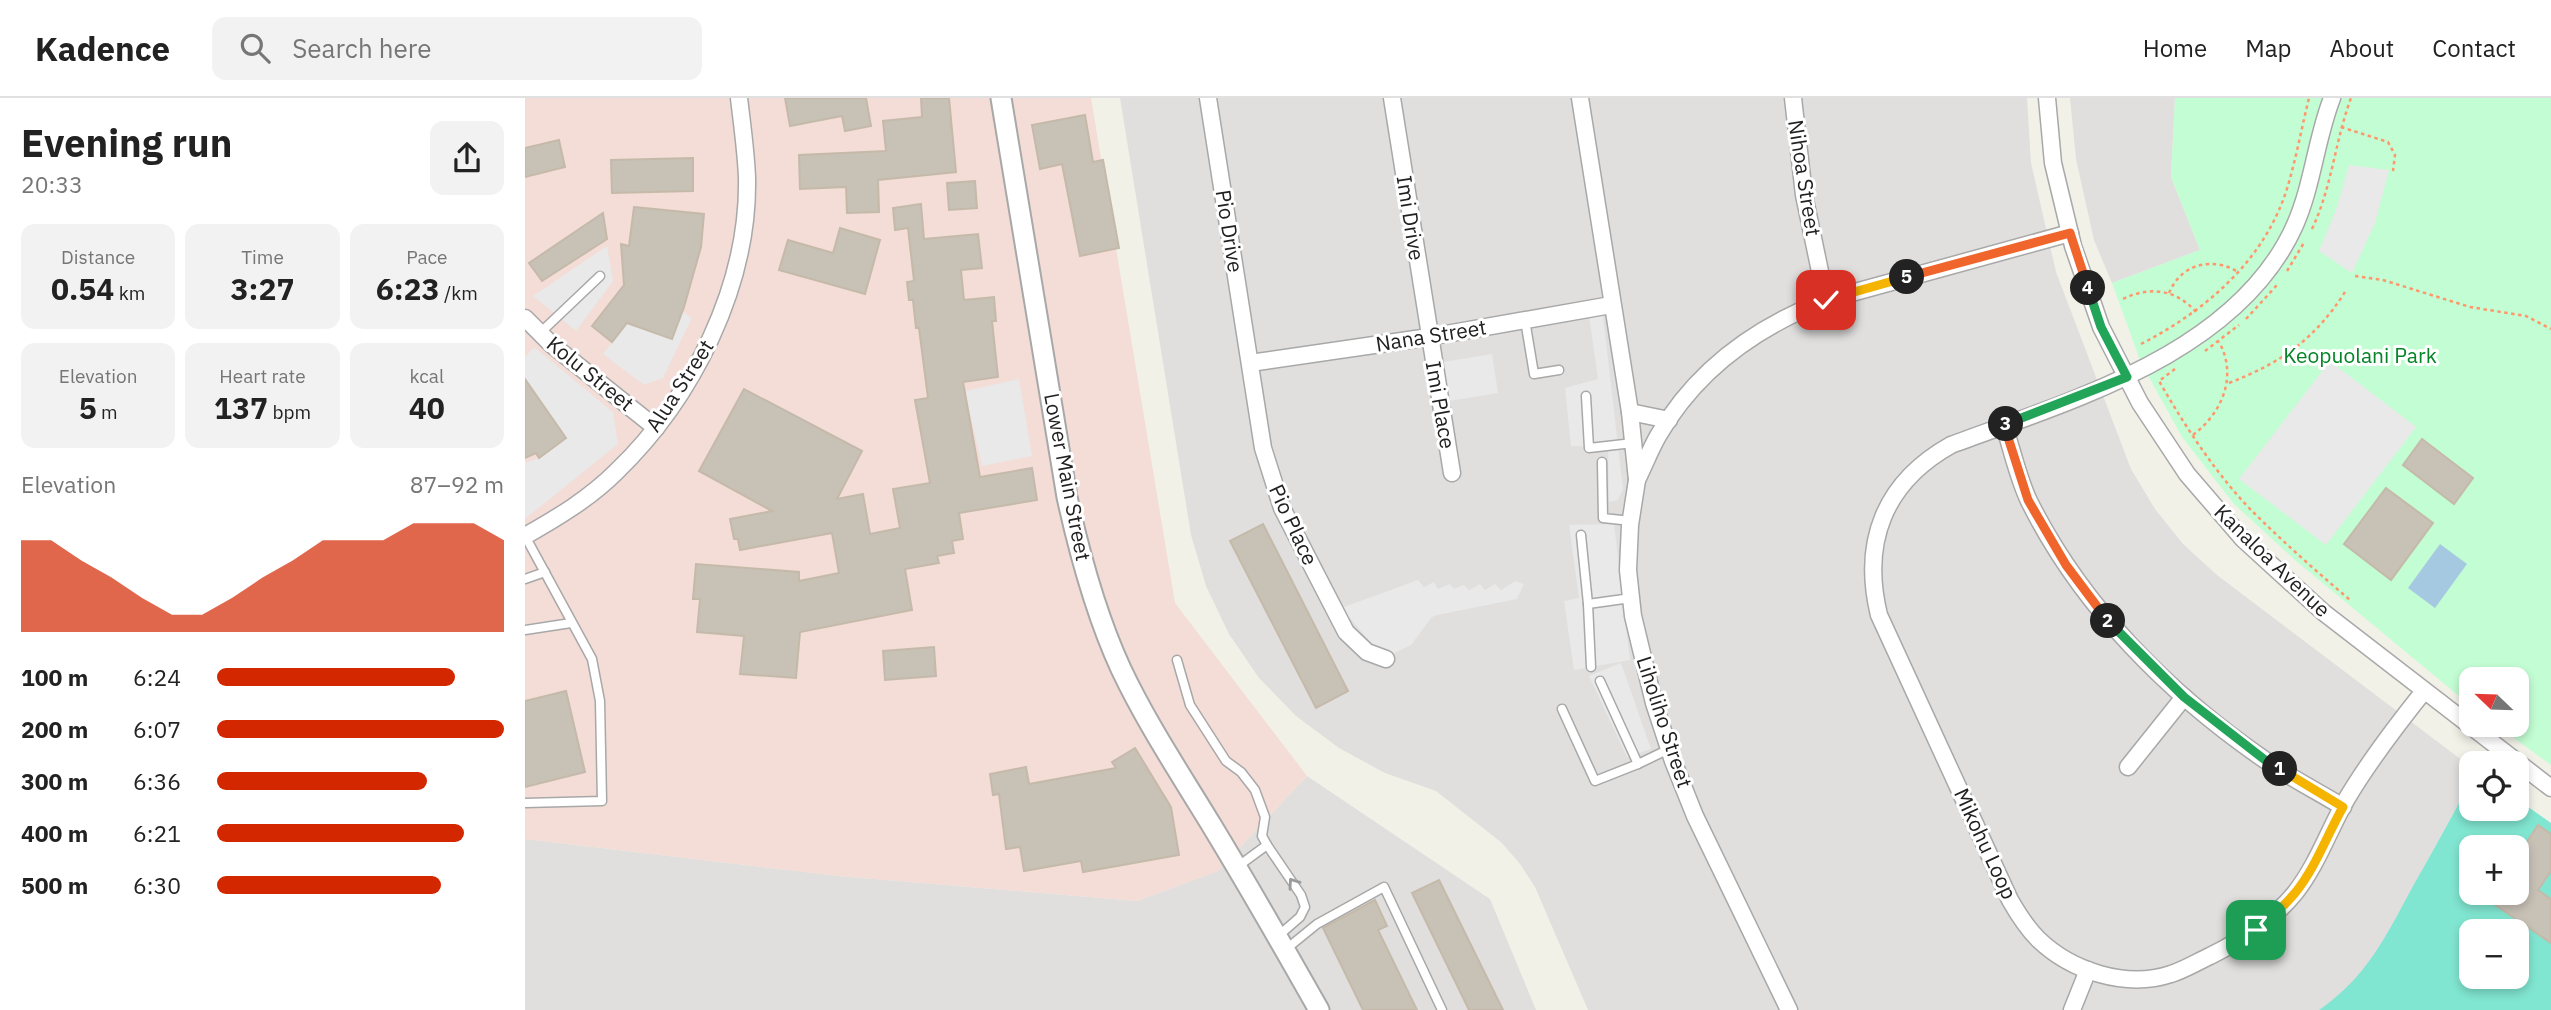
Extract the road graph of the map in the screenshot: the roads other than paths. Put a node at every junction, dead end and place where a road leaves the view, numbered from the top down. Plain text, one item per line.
1 (739, 98) edge
2 (1001, 98) edge
3 (1208, 98) edge
4 (1392, 98) edge
5 (1580, 98) edge
6 (1793, 98) edge
7 (2047, 98) edge
8 (2332, 98) edge
9 (2070, 233) junction
10 (600, 276) dead end
11 (1826, 300) junction
12 (1611, 304) junction
13 (525, 318) edge
14 (1525, 320) junction
15 (540, 333) junction
16 (1429, 337) junction
17 (1250, 363) junction
18 (1559, 370) dead end
19 (2127, 377) junction
20 (1586, 396) dead end
21 (1630, 412) junction
22 (1669, 420) junction
23 (2004, 425) junction
24 (656, 428) junction
25 (1633, 443) junction
26 (1602, 462) dead end
27 (1452, 473) dead end
28 (1637, 480) junction
29 (1630, 521) junction
30 (1581, 535) dead end
31 (525, 536) edge
32 (545, 572) junction
33 (525, 579) edge
34 (1631, 598) junction
35 (1588, 604) junction
36 (571, 622) junction
37 (525, 630) edge
38 (1386, 659) dead end
39 (1177, 660) dead end
40 (1591, 667) dead end
41 (1600, 681) dead end
42 (2424, 691) junction
43 (2184, 697) junction
44 (1562, 709) dead end
45 (1669, 749) junction
46 (1638, 764) junction
47 (2128, 767) dead end
48 (2551, 789) edge
49 (525, 803) edge
50 (2343, 807) junction
51 (1267, 845) junction
52 (1237, 867) junction
53 (1281, 943) junction
54 (2088, 970) junction
55 (1319, 1010) edge
56 (1442, 1010) edge
57 (1789, 1010) edge
58 (2072, 1010) edge

1 - 24 street, Alua Street
2 - 52 street, Lower Main Street
3 - 17 street, Pio Drive
4 - 16 street, Imi Drive
5 - 12 street, Liholiho Street
6 - 11 street, Nihoa Street
7 - 9 street, Kanaloa Avenue
8 - 19 street, Mikohu Loop
9 - 11 street
9 - 19 street, Kanaloa Avenue
10 - 15 lane
11 - 22 street
12 - 14 street, Nana Street
12 - 21 street, Liholiho Street
13 - 15 street, Kolu Street
14 - 16 street, Nana Street
14 - 18 lane
15 - 24 street, Kolu Street
16 - 17 street, Nana Street
16 - 27 street, Imi Place
17 - 38 street, Pio Place
19 - 23 street, Mikohu Loop
19 - 42 street, Kanaloa Avenue
20 - 25 lane
21 - 22 street
21 - 25 street, Liholiho Street
22 - 28 street
23 - 43 street
23 - 54 street, Mikohu Loop
24 - 31 street, Alua Street
25 - 28 street, Liholiho Street
26 - 29 lane
28 - 29 street, Liholiho Street
29 - 34 street, Liholiho Street
30 - 35 lane
31 - 32 lane
32 - 33 lane
32 - 36 lane
34 - 35 lane
34 - 45 street, Liholiho Street
35 - 40 lane
36 - 37 lane
36 - 49 lane
39 - 51 lane
41 - 46 lane
42 - 48 street, Kanaloa Avenue
42 - 50 street, Mikohu Loop
43 - 47 street
43 - 50 street
44 - 46 lane
45 - 46 lane
45 - 57 street, Liholiho Street
50 - 54 street, Mikohu Loop
51 - 52 lane
53 -> 51 lane
52 - 53 street, Lower Main Street
53 - 55 street, Lower Main Street
53 - 56 lane
54 - 58 street

